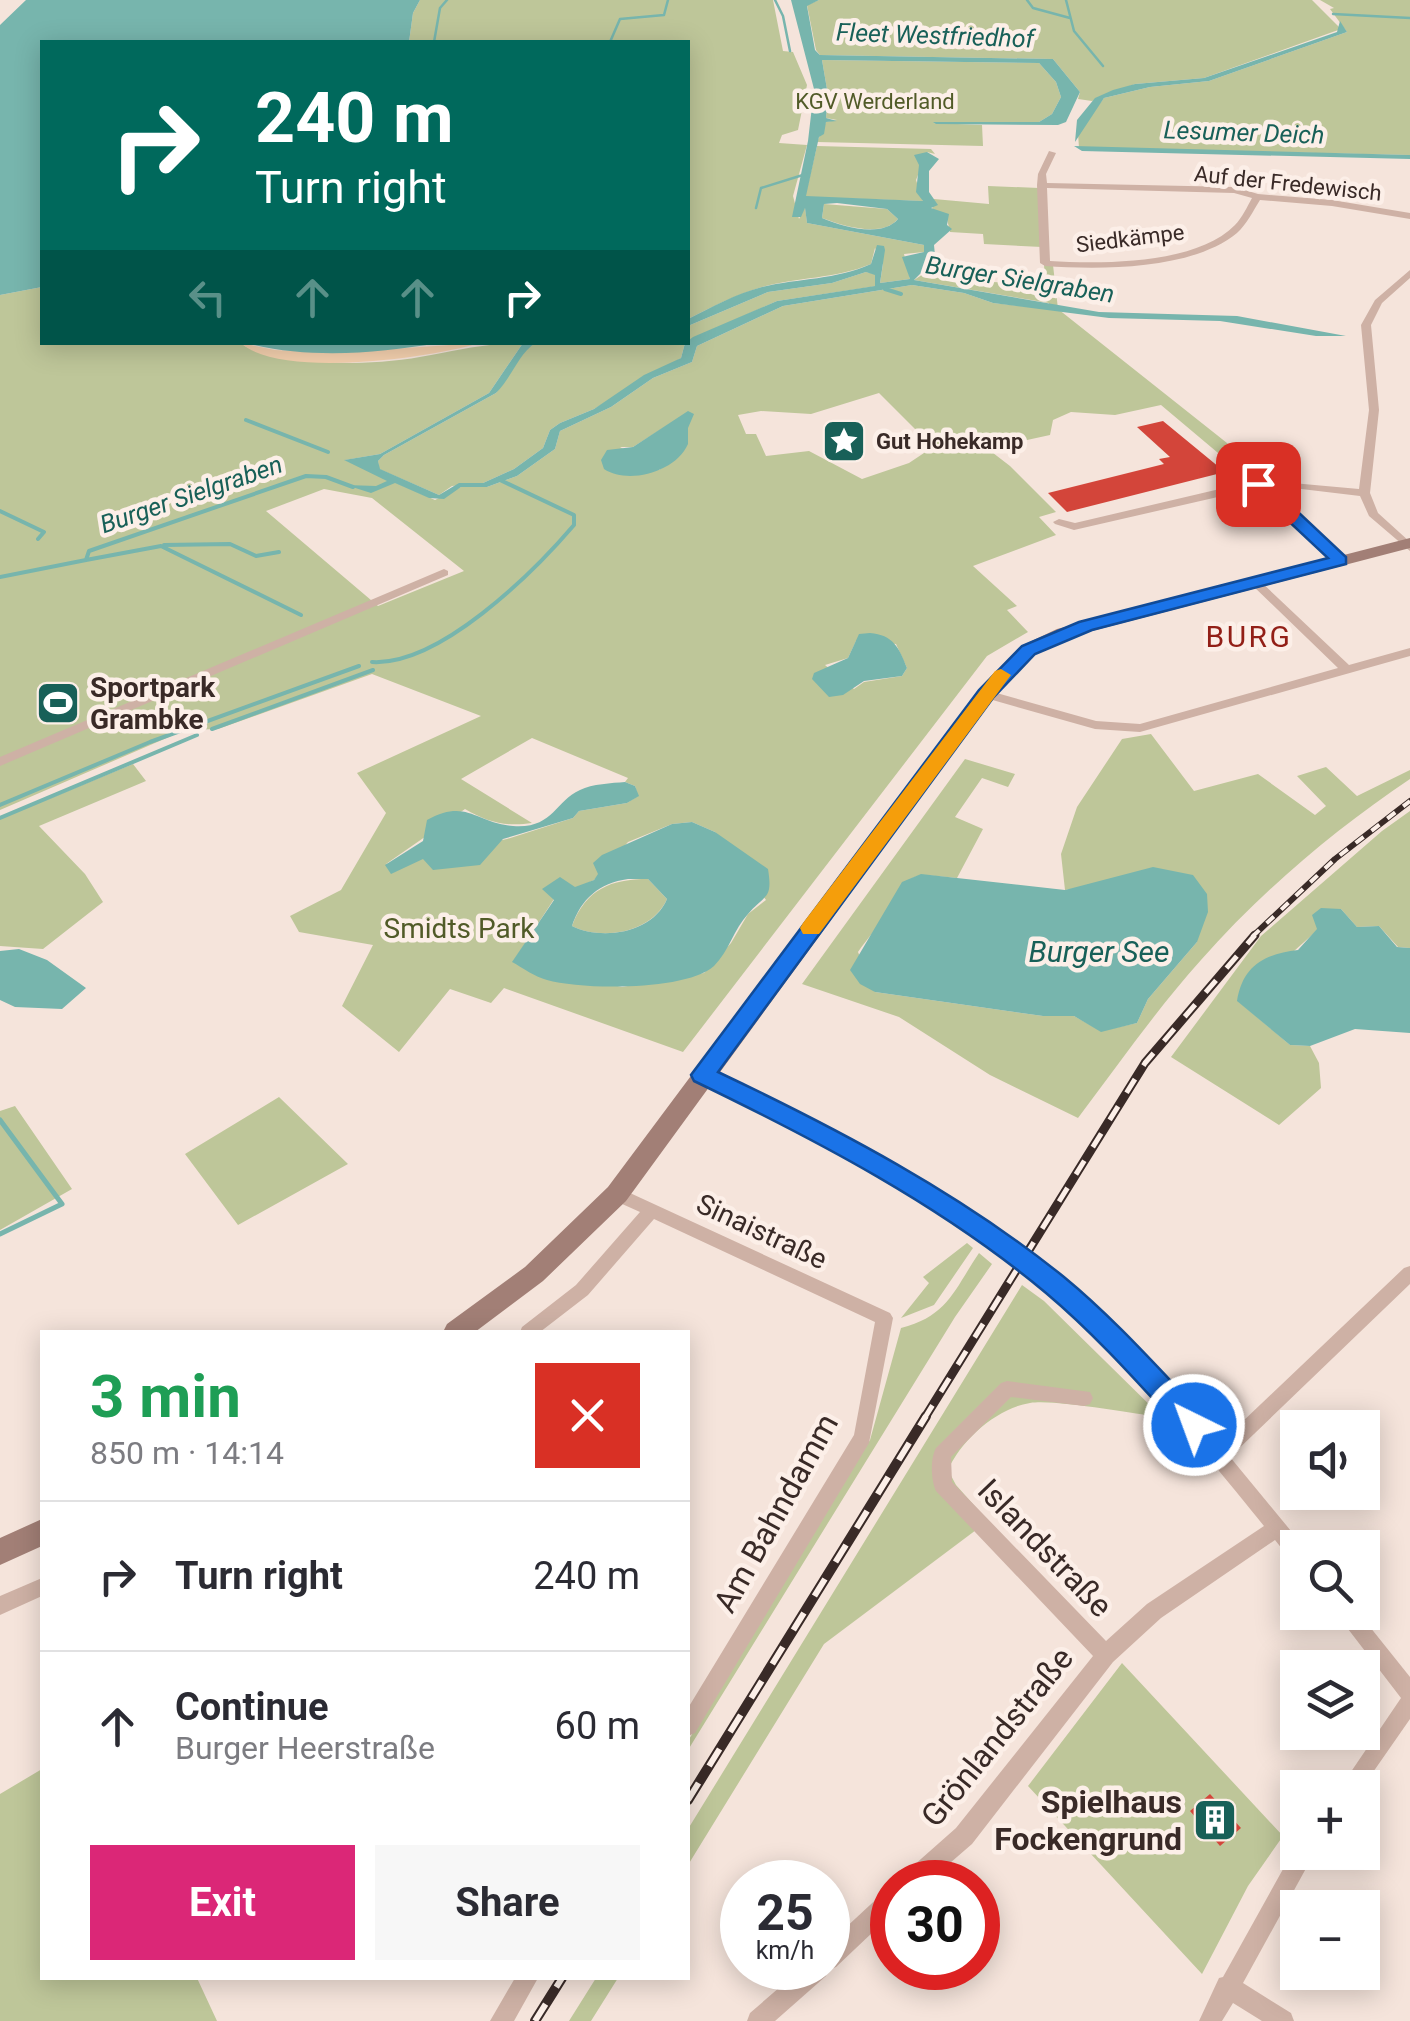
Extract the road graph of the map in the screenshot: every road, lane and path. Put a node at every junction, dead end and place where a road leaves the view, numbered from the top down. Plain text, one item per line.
1 (1052, 153) dead end
2 (1042, 185) junction
3 (1256, 196) junction
4 (1410, 216) edge
5 (1410, 273) edge
6 (1258, 484) junction
7 (1364, 493) junction
8 (1060, 522) dead end
9 (1409, 545) edge
10 (1340, 560) junction
11 (444, 573) dead end
12 (1255, 582) junction
13 (1410, 652) edge
14 (1348, 670) junction
15 (986, 694) junction
16 (0, 762) edge
17 (702, 1075) junction
18 (616, 1194) junction
19 (652, 1210) junction
20 (1410, 1274) edge
21 (884, 1318) joint
22 (459, 1330) edge
23 (531, 1330) edge
24 (1084, 1398) dead end
25 (1221, 1454) junction
26 (1277, 1528) junction
27 (1280, 1532) edge
28 (40, 1533) edge
29 (0, 1552) edge
30 (40, 1588) edge
31 (0, 1606) edge
32 (1359, 1630) edge
33 (1106, 1655) junction
34 (1410, 1693) edge
35 (1410, 1702) edge
36 (690, 1723) edge
37 (1363, 1770) edge
38 (937, 1860) edge
39 (1294, 1870) edge
40 (870, 1920) edge
41 (850, 1938) edge
42 (527, 1980) edge
43 (1228, 1986) junction
44 (793, 1990) edge
45 (500, 2021) edge
46 (758, 2021) edge
47 (1210, 2021) edge
48 (1282, 2021) edge

1 - 2 street
2 - 3 street, Auf der Fredewisch
2 - 3 street, Siedkämpe
3 - 4 street, Auf der Fredewisch
5 - 7 street
6 - 7 street
6 - 8 street
6 - 10 street
7 - 9 street
9 - 10 main road
10 - 12 main road
11 - 16 street
12 - 14 street
12 - 15 main road
13 - 14 street
14 - 15 street
15 - 17 main road
17 - 18 main road
17 - 25 street
18 - 19 street, Sinaistraße
18 - 22 main road
19 - 21 street, Sinaistraße
19 - 23 street
20 - 25 street
21 - 36 street, Am Bahndamm
24 - 33 street, Islandstraße
25 - 26 street
26 - 27 street
26 - 33 street, Grönlandstraße
28 - 29 main road
30 - 31 street
32 - 34 street
33 - 38 street, Grönlandstraße
35 - 37 street
39 - 43 street
40 - 41 street
42 - 45 street
43 - 47 street
43 - 48 street
44 - 46 street

